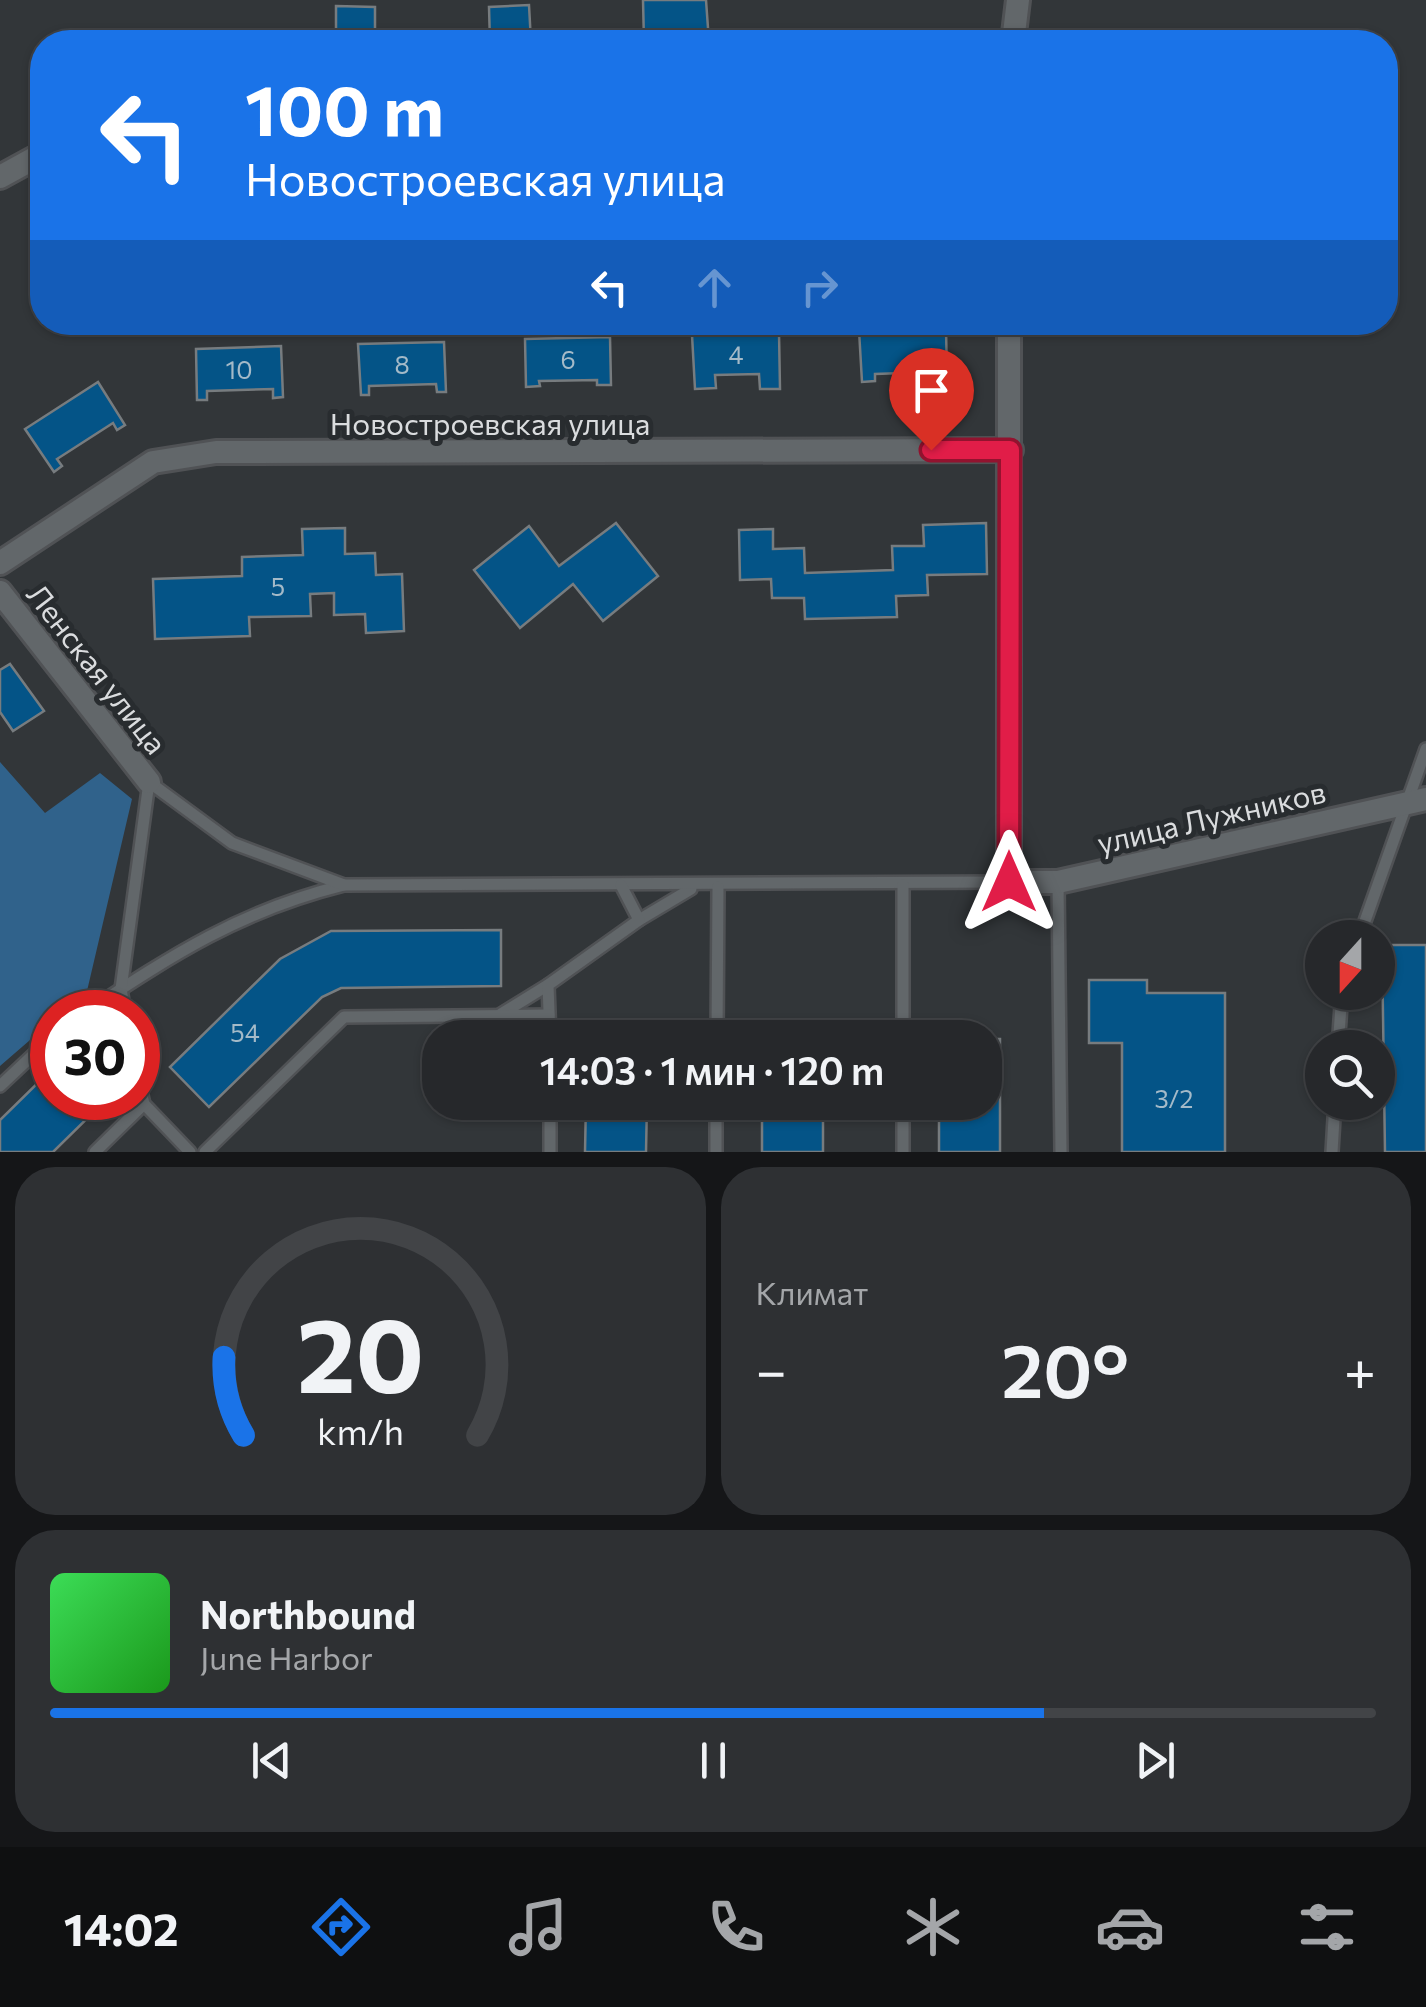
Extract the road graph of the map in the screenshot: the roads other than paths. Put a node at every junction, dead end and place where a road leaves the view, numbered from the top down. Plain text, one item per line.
1 (1018, 0) edge
2 (1014, 30) edge
3 (30, 161) edge
4 (0, 177) edge
5 (1009, 335) edge
6 (1010, 450) junction
7 (0, 563) edge
8 (0, 592) edge
9 (1426, 749) edge
10 (149, 782) junction
11 (1416, 800) edge
12 (1009, 882) junction
13 (1058, 882) junction
14 (903, 884) junction
15 (344, 885) junction
16 (621, 885) junction
17 (694, 887) junction
18 (718, 887) junction
19 (638, 920) junction
20 (1366, 920) edge
21 (548, 984) junction
22 (121, 989) joint
23 (550, 1015) junction
24 (497, 1016) junction
25 (550, 1020) edge
26 (717, 1020) edge
27 (903, 1020) edge
28 (30, 1058) edge
29 (0, 1086) edge
30 (128, 1120) edge
31 (159, 1120) edge
32 (550, 1120) edge
33 (716, 1120) edge
34 (903, 1120) edge
35 (1334, 1120) edge
36 (95, 1152) edge
37 (190, 1152) edge
38 (205, 1152) edge
39 (550, 1152) edge
40 (716, 1152) edge
41 (903, 1152) edge
42 (1062, 1152) edge
43 (1332, 1152) edge

1 - 2 street
3 - 4 street
5 - 6 street
6 - 7 street, Новостроевская улица
6 - 12 street
8 - 10 street, Ленская улица
9 - 11 lane
10 - 15 lane
10 - 22 lane
11 - 13 street, улица Лужников
11 - 20 lane
12 - 13 street, улица Лужников
12 - 14 lane
13 - 42 lane
14 - 18 lane
14 - 27 lane
15 - 16 lane
15 - 22 lane
16 - 17 lane
16 - 19 lane
17 - 18 lane
17 - 19 lane
18 - 26 lane
19 - 21 lane
21 - 23 lane
21 - 24 lane
23 - 24 lane
23 - 25 lane
24 - 38 lane
28 - 29 lane
30 - 36 lane
31 - 37 lane
32 - 39 lane
33 - 40 lane
34 - 41 lane
35 - 43 lane

